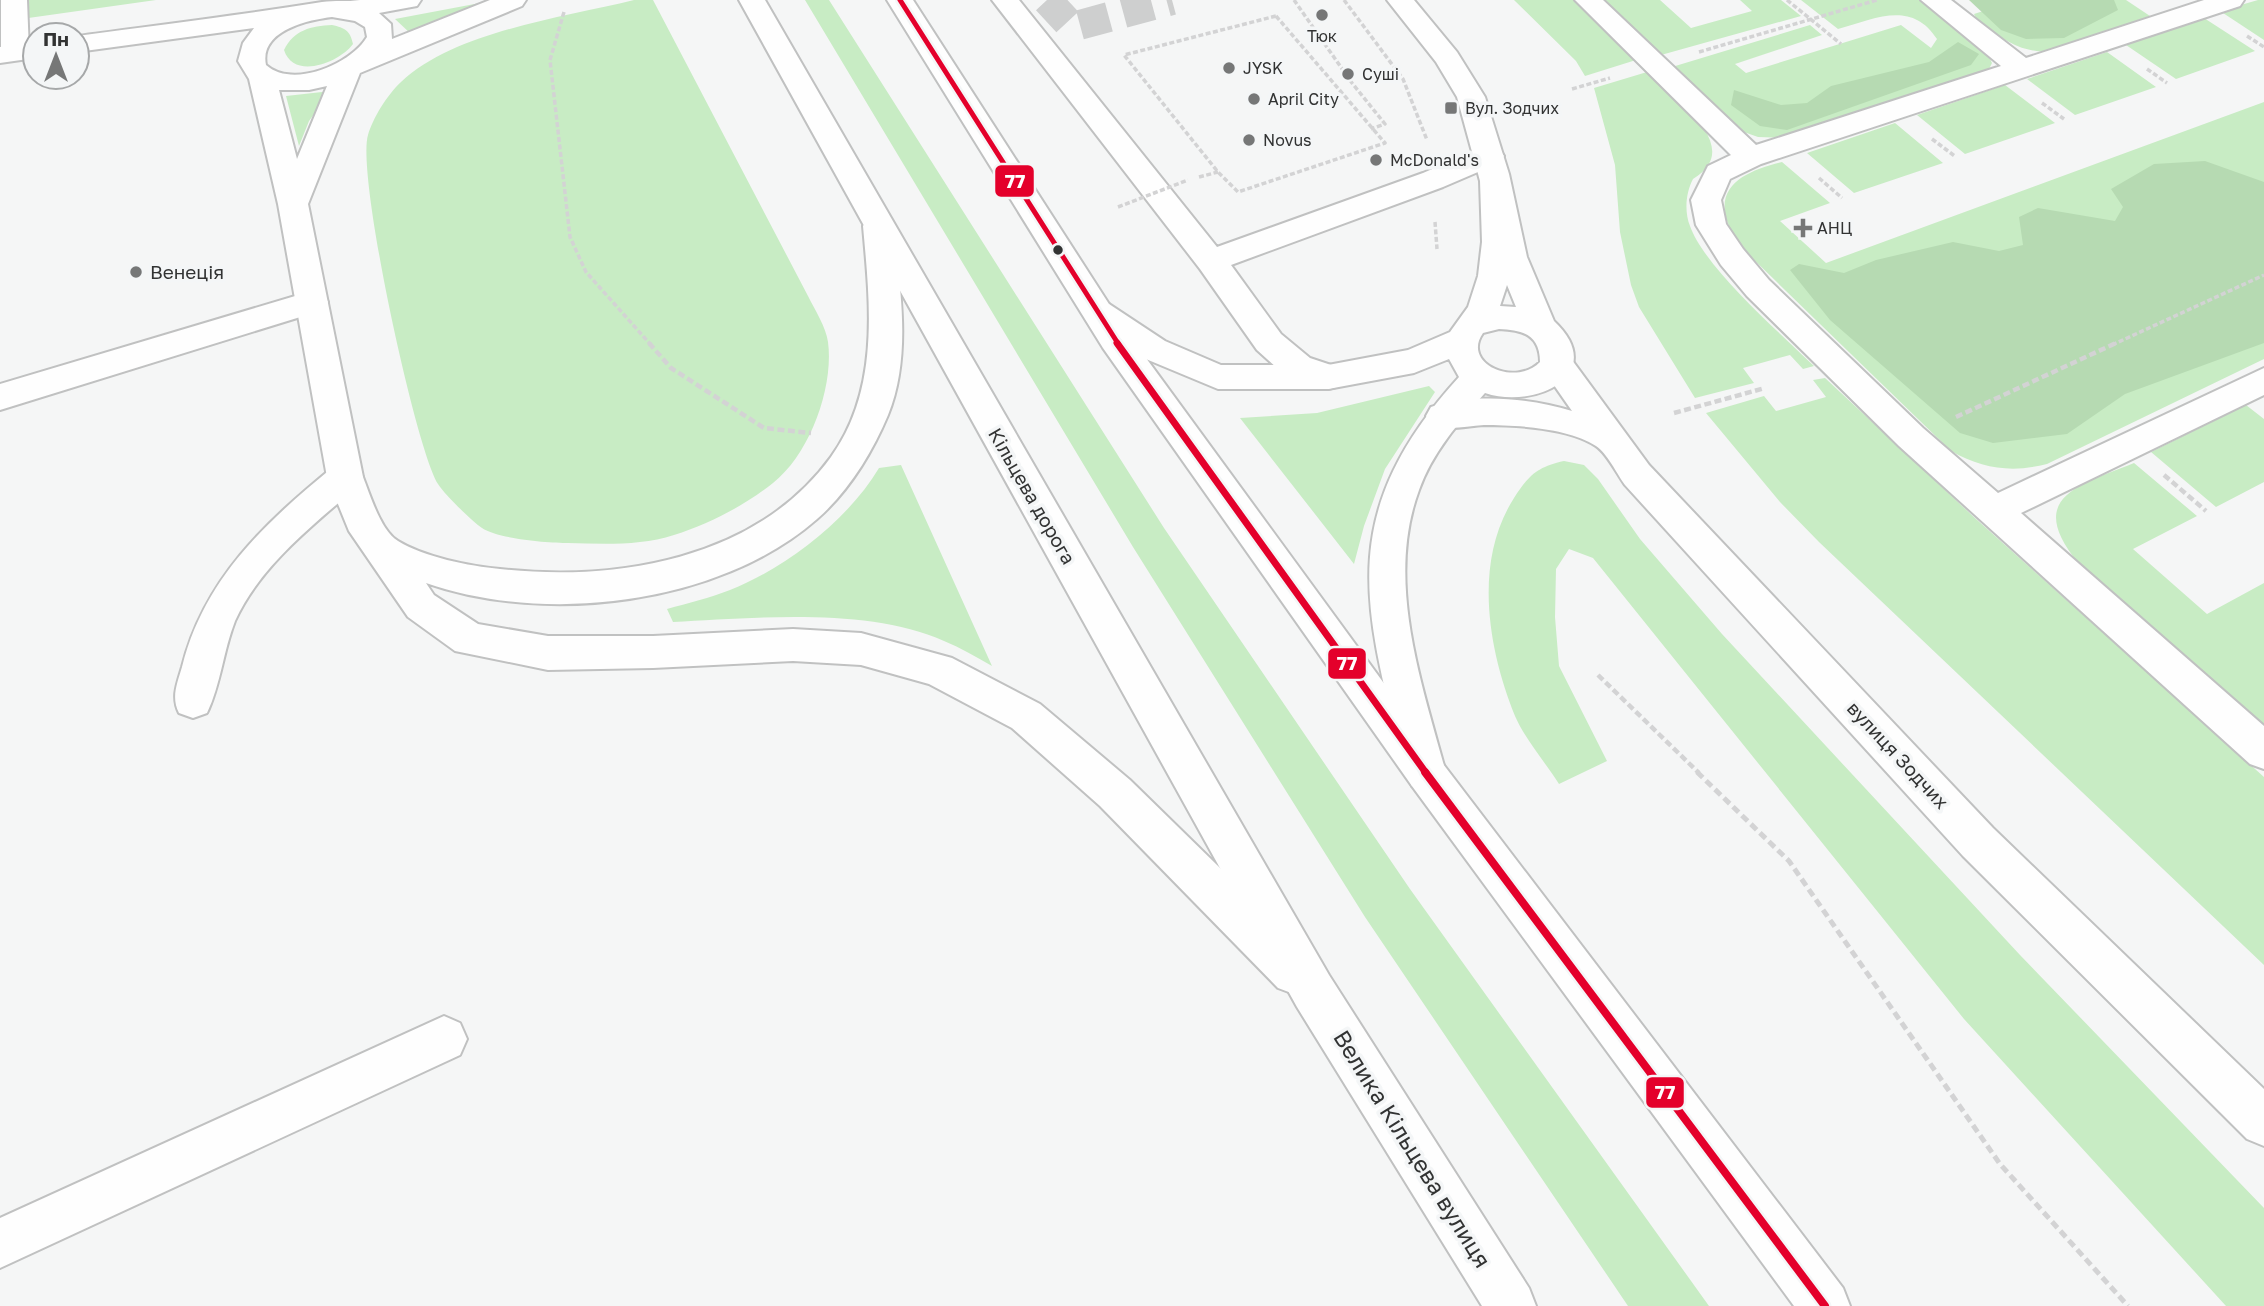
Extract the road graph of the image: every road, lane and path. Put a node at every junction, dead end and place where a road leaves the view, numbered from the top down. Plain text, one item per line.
1 (14, 0) edge
2 (408, 0) edge
3 (513, 0) edge
4 (751, 0) edge
5 (900, 0) edge
6 (1005, 0) edge
7 (1294, 0) edge
8 (1344, 0) edge
9 (1400, 0) edge
10 (1588, 0) edge
11 (1787, 0) edge
12 (1877, 0) edge
13 (1934, 0) edge
14 (2231, 0) edge
15 (347, 10) junction
16 (316, 11) junction
17 (564, 12) dead end
18 (1811, 19) junction
19 (131, 37) junction
20 (91, 42) edge
21 (1841, 44) dead end
22 (17, 52) edge
23 (241, 60) junction
24 (1657, 65) junction
25 (356, 66) junction
26 (2021, 68) junction
27 (1572, 89) dead end
28 (1371, 129) junction
29 (1751, 158) junction
30 (1492, 165) junction
31 (1188, 180) dead end
32 (1433, 180) junction
33 (293, 204) junction
34 (1118, 206) dead end
35 (878, 226) junction
36 (1437, 249) dead end
37 (1211, 261) junction
38 (2264, 275) edge
39 (312, 302) junction
40 (1098, 312) junction
41 (1541, 328) junction
42 (1467, 332) junction
43 (1557, 365) junction
44 (1480, 376) junction
45 (1328, 377) junction
46 (2264, 380) edge
47 (1765, 388) dead end
48 (0, 397) edge
49 (1674, 413) dead end
50 (1443, 416) junction
51 (819, 434) dead end
52 (1607, 436) junction
53 (1911, 438) junction
54 (345, 477) junction
55 (1995, 510) junction
56 (384, 552) junction
57 (1598, 675) dead end
58 (193, 701) dead end
59 (2264, 751) edge
60 (1426, 773) junction
61 (1313, 991) junction
62 (444, 1039) dead end
63 (2264, 1122) edge
64 (0, 1244) edge
65 (1511, 1306) edge
66 (1825, 1306) edge
67 (2128, 1306) edge

1 - 22 main road
2 - 15 main road
3 - 25 main road
4 - 35 main road, Кільцева дорога
5 - 40 main road
6 - 37 main road
7 - 28 path
8 - 32 path
9 - 30 main road
10 - 24 main road
11 - 18 path
12 - 18 path
13 - 26 main road
14 - 26 main road
15 - 16 main road
15 - 25 main road
16 - 19 main road
16 - 23 main road
17 - 51 path
18 - 21 path
18 - 24 path
19 - 20 main road
19 - 23 main road
23 - 25 main road
23 - 33 main road
24 - 27 path
24 - 29 main road
25 - 33 main road
26 - 29 main road
28 - 28 path
29 - 53 main road
30 - 32 main road
30 - 41 main road
30 - 42 main road
31 - 34 path, bridge
32 - 36 path
32 - 37 main road
33 - 39 main road
35 - 56 main road
35 - 61 main road, Кільцева дорога
37 - 45 main road
38 - 53 path
39 - 48 main road
39 - 54 main road
40 - 45 main road
40 - 60 main road
41 - 42 main road
41 - 43 main road
42 - 44 main road
42 - 45 main road
43 - 44 main road
43 - 52 main road, вулиця Зодчих
44 - 50 main road
46 - 55 main road
47 - 49 path
50 - 52 main road
50 - 60 main road
52 - 63 main road, вулиця Зодчих
53 - 55 main road
54 - 56 main road
54 - 58 main road
55 - 59 main road
56 - 61 main road
57 - 67 path
60 - 66 main road
61 - 65 main road, Велика Кільцева вулиця
62 - 64 main road

